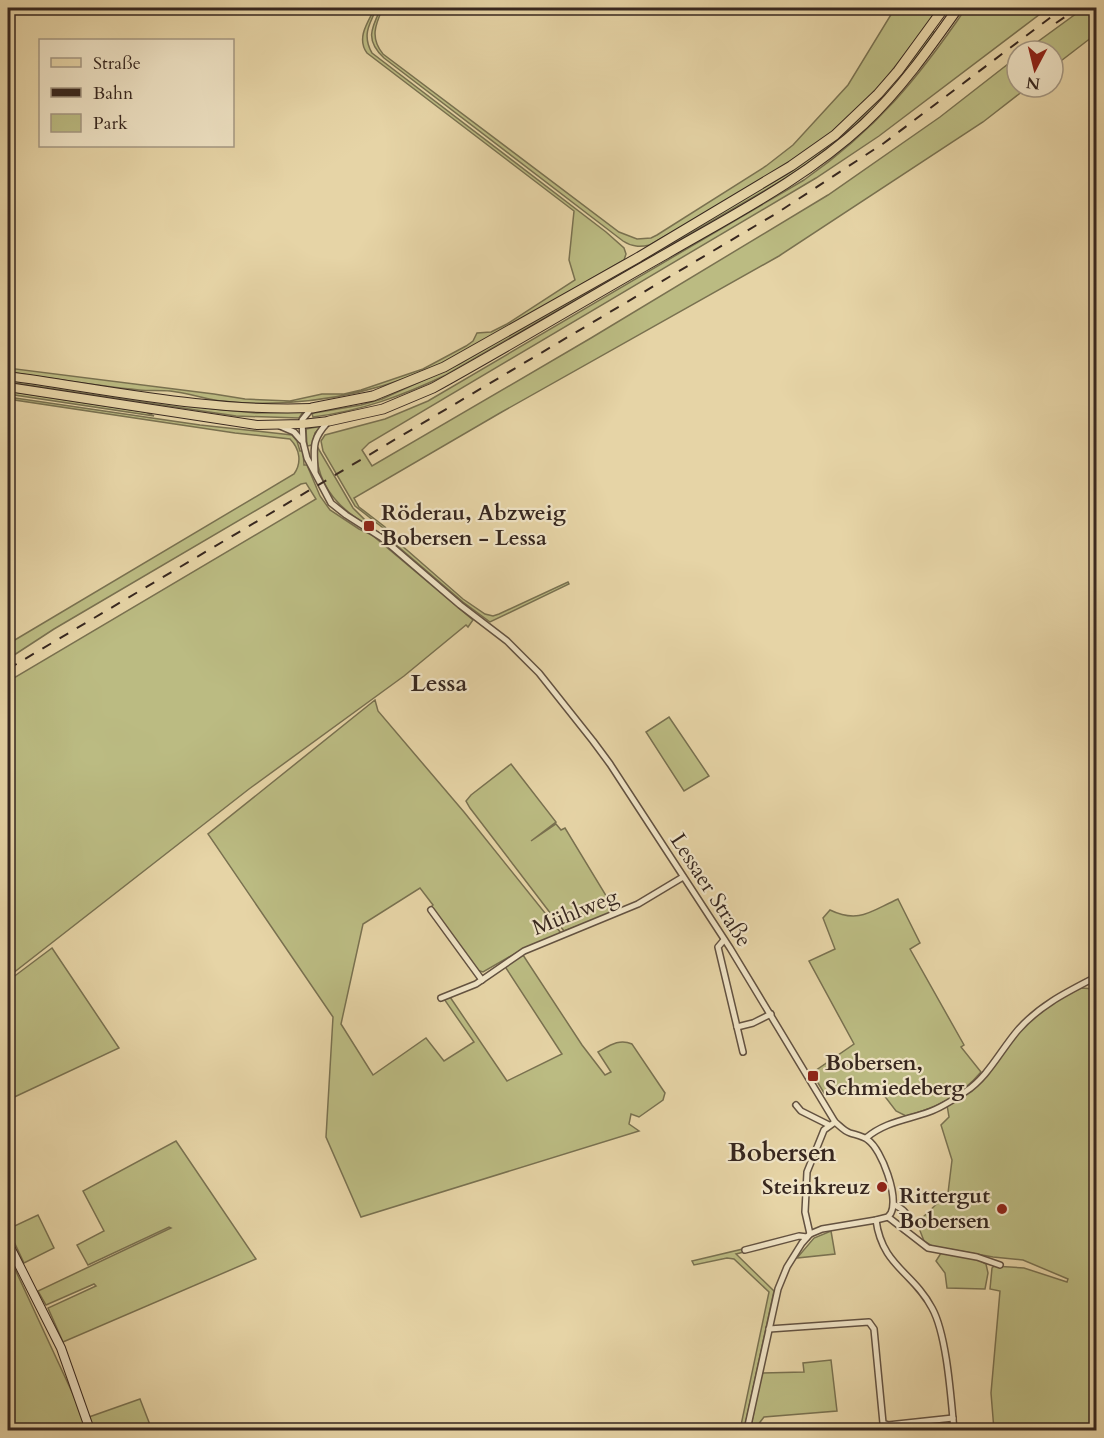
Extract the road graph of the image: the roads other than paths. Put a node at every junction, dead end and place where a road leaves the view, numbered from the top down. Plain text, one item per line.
1 (944, 8) edge
2 (958, 8) edge
3 (8, 376) edge
4 (8, 387) edge
5 (312, 408) junction
6 (329, 421) junction
7 (302, 424) junction
8 (278, 425) junction
9 (303, 442) junction
10 (315, 472) junction
11 (683, 877) junction
12 (431, 910) dead end
13 (724, 940) junction
14 (1096, 977) edge
15 (482, 980) junction
16 (441, 998) dead end
17 (771, 1014) junction
18 (737, 1027) junction
19 (743, 1052) dead end
20 (796, 1105) dead end
21 (832, 1123) junction
22 (866, 1138) junction
23 (895, 1205) junction
24 (889, 1215) junction
25 (876, 1220) junction
26 (905, 1230) junction
27 (808, 1236) junction
28 (8, 1243) edge
29 (745, 1250) dead end
30 (1000, 1265) dead end
31 (769, 1329) junction
32 (953, 1418) junction
33 (90, 1431) edge
34 (747, 1431) edge
35 (954, 1431) edge

1 - 5 highway
2 - 6 highway
3 - 5 main road
4 - 8 main road
5 - 7 street
6 - 7 main road
6 - 10 street
7 - 8 main road
7 - 9 street, Lessaer Straße
8 - 9 street
9 - 10 street, Lessaer Straße
10 - 11 street, Lessaer Straße
11 - 13 street, Lessaer Straße
11 - 15 street, Mühlweg
12 - 15 street
13 - 17 street, Lessaer Straße
13 - 18 street
14 - 22 street
15 - 16 street, Mühlweg
17 - 18 street
17 - 21 street, Lessaer Straße
18 - 19 street
20 - 21 street
21 - 22 street
21 - 27 street
22 - 23 street
23 - 24 street
23 - 26 street
24 - 25 street
24 - 26 street
25 - 27 street
25 - 32 street
26 - 30 street
27 - 29 street
27 - 31 street
28 - 33 street
31 - 32 street
31 - 34 street
32 - 35 street

